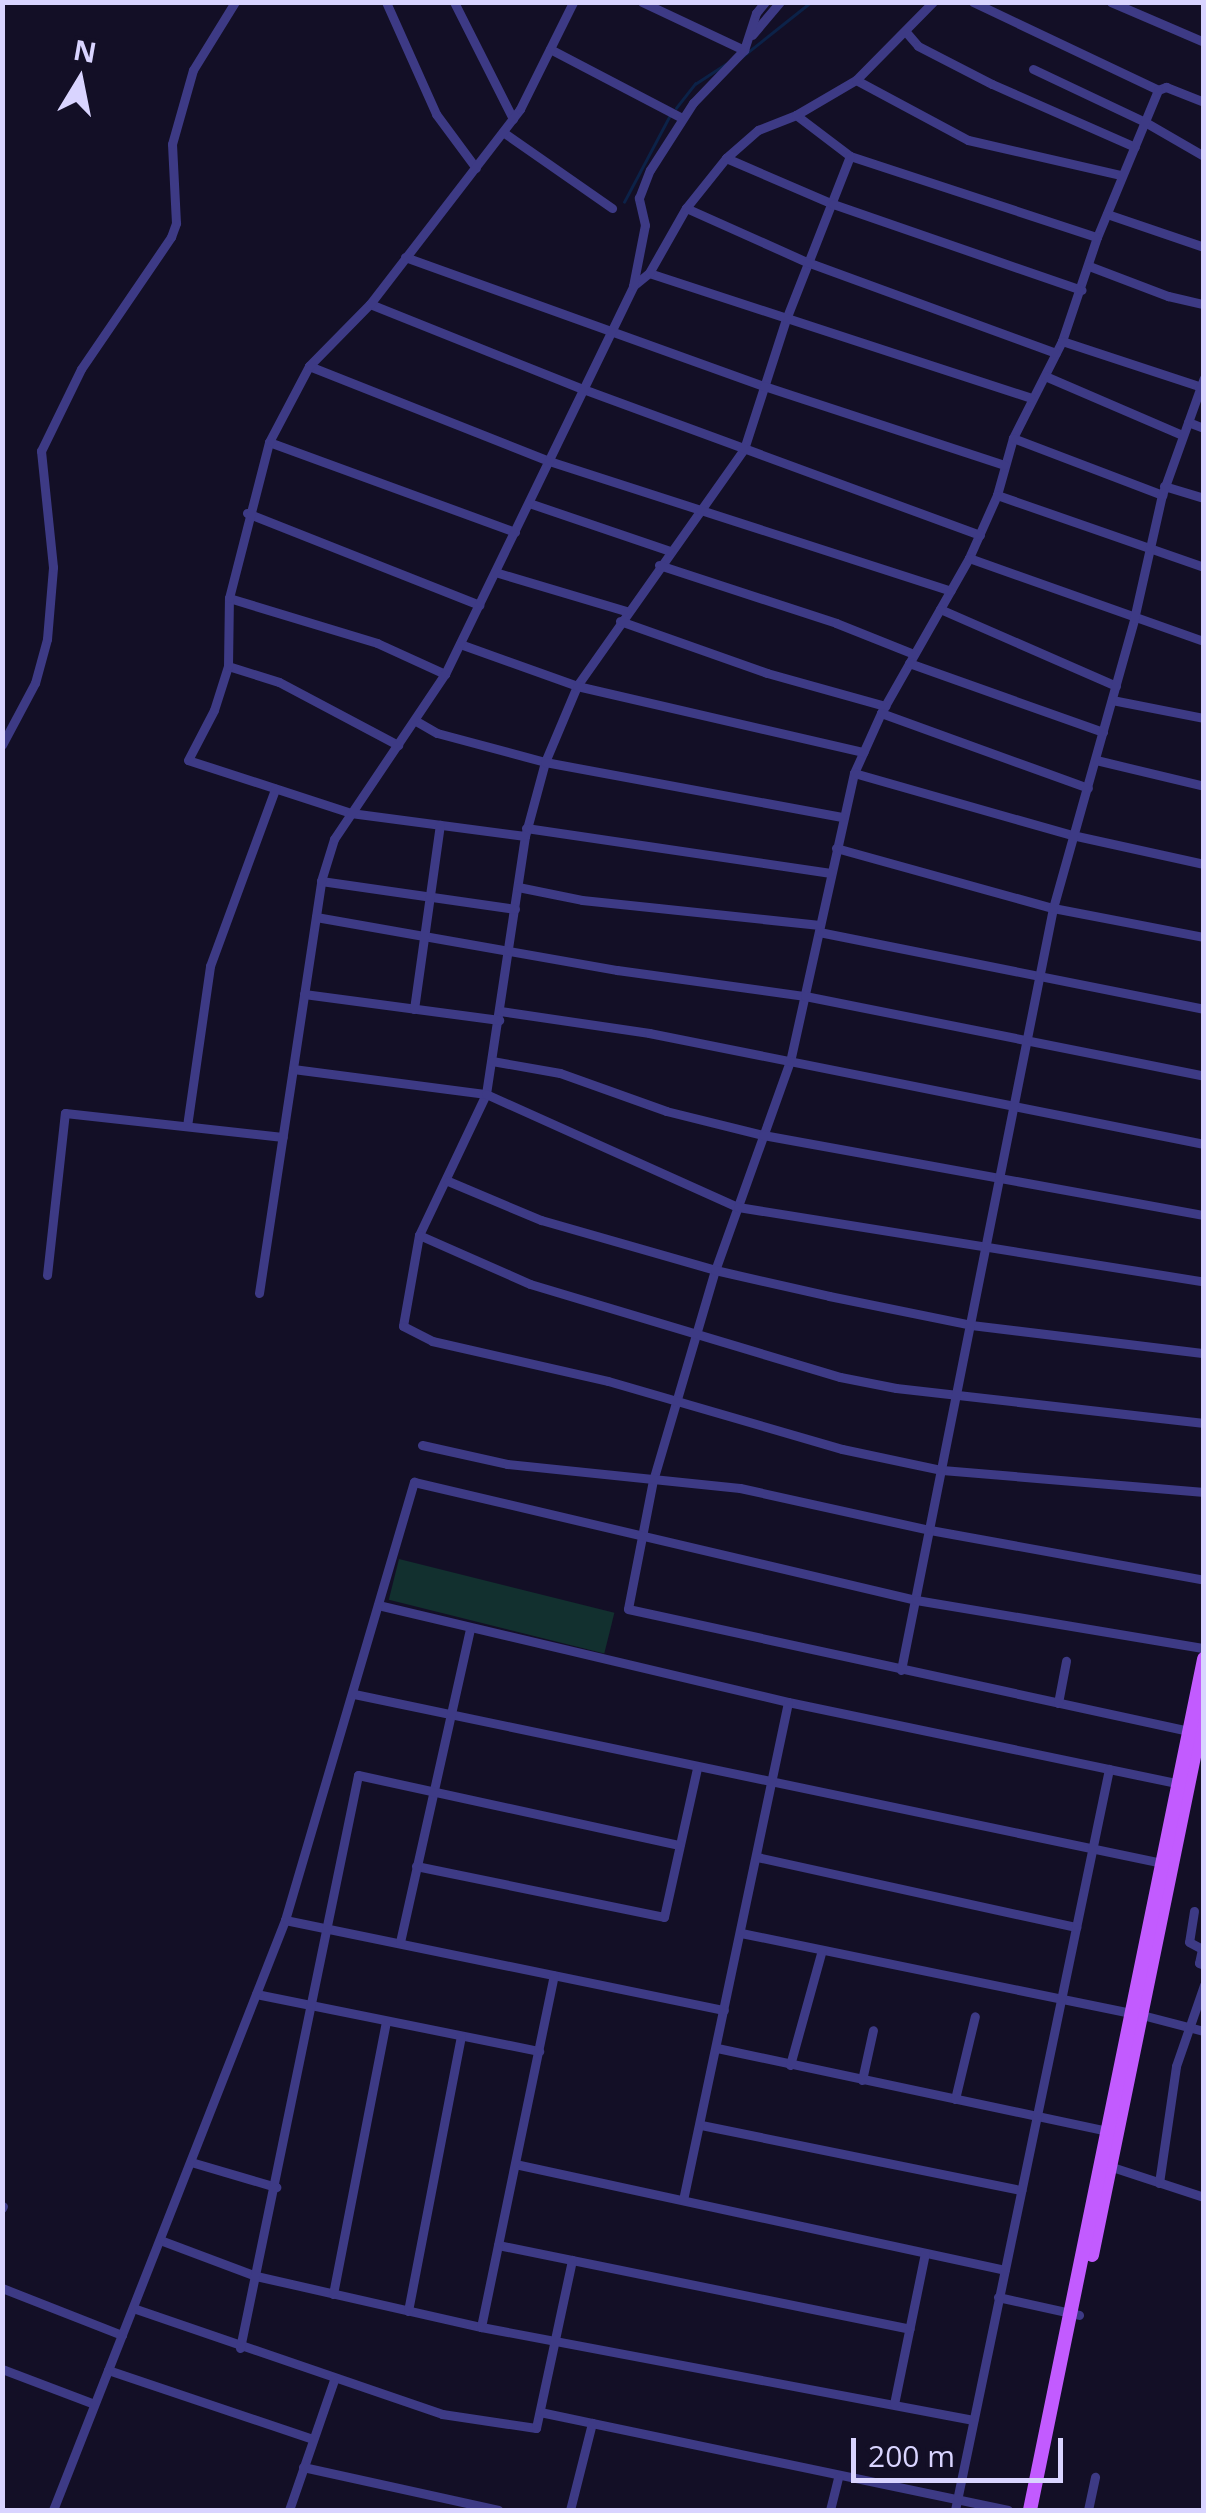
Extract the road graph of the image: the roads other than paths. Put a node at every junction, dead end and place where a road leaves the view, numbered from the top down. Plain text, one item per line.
1 (236, 2) edge
2 (386, 2) edge
3 (454, 2) edge
4 (574, 2) edge
5 (642, 2) edge
6 (765, 2) edge
7 (780, 2) edge
8 (933, 2) edge
9 (973, 2) edge
10 (1111, 2) edge
11 (906, 32) junction
12 (750, 36) junction
13 (1204, 42) edge
14 (550, 49) junction
15 (744, 50) junction
16 (1033, 69) dead end
17 (856, 80) junction
18 (1158, 90) junction
19 (1204, 102) edge
20 (796, 115) junction
21 (682, 118) junction
22 (513, 119) junction
23 (1145, 122) junction
24 (503, 132) junction
25 (1135, 146) junction
26 (850, 156) junction
27 (1204, 156) edge
28 (726, 158) junction
29 (476, 168) junction
30 (1121, 175) junction
31 (834, 204) junction
32 (612, 208) dead end
33 (686, 208) junction
34 (1106, 214) junction
35 (1097, 237) junction
36 (1204, 247) edge
37 (406, 257) junction
38 (807, 262) junction
39 (1089, 266) junction
40 (649, 274) junction
41 (633, 286) junction
42 (1082, 290) junction
43 (370, 304) junction
44 (1204, 304) edge
45 (786, 319) junction
46 (612, 331) junction
47 (1062, 340) junction
48 (1056, 353) junction
49 (308, 366) junction
50 (1045, 376) junction
51 (1202, 384) edge
52 (764, 386) junction
53 (583, 389) junction
54 (1032, 398) junction
55 (1188, 422) junction
56 (1204, 428) edge
57 (1182, 434) junction
58 (1013, 438) junction
59 (269, 442) junction
60 (744, 449) junction
61 (549, 460) junction
62 (1004, 465) junction
63 (1163, 490) junction
64 (997, 496) junction
65 (1204, 498) edge
66 (529, 503) junction
67 (698, 512) junction
68 (247, 513) junction
69 (514, 532) junction
70 (980, 534) junction
71 (1152, 550) junction
72 (670, 551) junction
73 (969, 558) junction
74 (659, 565) junction
75 (1204, 567) edge
76 (495, 572) junction
77 (950, 591) junction
78 (229, 598) junction
79 (480, 606) junction
80 (940, 608) junction
81 (623, 616) junction
82 (1134, 619) junction
83 (1204, 641) edge
84 (460, 644) junction
85 (912, 659) junction
86 (228, 666) junction
87 (445, 674) junction
88 (578, 686) junction
89 (1116, 686) junction
90 (1112, 700) junction
91 (883, 710) junction
92 (1204, 718) edge
93 (416, 722) junction
94 (1104, 732) junction
95 (2, 745) edge
96 (398, 746) junction
97 (863, 752) junction
98 (1096, 760) junction
99 (545, 762) junction
100 (854, 773) junction
101 (1204, 786) edge
102 (1088, 788) junction
103 (275, 789) junction
104 (351, 813) junction
105 (842, 817) junction
106 (440, 825) junction
107 (526, 832) junction
108 (1072, 835) junction
109 (836, 848) junction
110 (1204, 864) edge
111 (831, 873) junction
112 (321, 881) junction
113 (518, 888) junction
114 (431, 896) junction
115 (1053, 908) junction
116 (515, 909) junction
117 (316, 917) junction
118 (820, 928) junction
119 (425, 935) junction
120 (1204, 937) edge
121 (510, 948) junction
122 (1041, 975) junction
123 (304, 994) junction
124 (805, 996) junction
125 (414, 1008) junction
126 (1204, 1009) edge
127 (500, 1016) junction
128 (1026, 1040) junction
129 (492, 1060) junction
130 (790, 1061) junction
131 (293, 1068) junction
132 (1204, 1076) edge
133 (486, 1094) junction
134 (1012, 1109) junction
135 (188, 1126) junction
136 (764, 1136) junction
137 (283, 1137) junction
138 (1204, 1144) edge
139 (1000, 1179) junction
140 (448, 1180) junction
141 (738, 1207) junction
142 (1204, 1215) edge
143 (420, 1235) junction
144 (986, 1248) junction
145 (715, 1270) junction
146 (47, 1275) dead end
147 (1204, 1282) edge
148 (260, 1294) dead end
149 (971, 1325) junction
150 (697, 1332) junction
151 (1204, 1354) edge
152 (957, 1396) junction
153 (678, 1400) junction
154 (1204, 1423) edge
155 (422, 1445) dead end
156 (942, 1470) junction
157 (653, 1480) junction
158 (1204, 1492) edge
159 (930, 1530) junction
160 (643, 1533) junction
161 (1204, 1580) edge
162 (916, 1600) junction
163 (378, 1605) junction
164 (470, 1630) junction
165 (1204, 1648) edge
166 (1204, 1659) edge
167 (1066, 1661) dead end
168 (901, 1670) junction
169 (354, 1694) junction
170 (788, 1702) junction
171 (1058, 1703) junction
172 (1204, 1708) edge
173 (448, 1716) junction
174 (1189, 1731) junction
175 (697, 1768) junction
176 (1187, 1768) junction
177 (1109, 1769) junction
178 (770, 1783) junction
179 (1178, 1783) junction
180 (433, 1791) junction
181 (679, 1846) junction
182 (1092, 1851) junction
183 (757, 1856) junction
184 (1162, 1863) junction
185 (416, 1866) junction
186 (1194, 1911) dead end
187 (286, 1920) junction
188 (1076, 1927) junction
189 (327, 1928) junction
190 (741, 1934) junction
191 (400, 1942) junction
192 (822, 1950) junction
193 (1204, 1966) edge
194 (554, 1975) junction
195 (1204, 1985) edge
196 (256, 1994) junction
197 (1061, 2000) junction
198 (312, 2006) junction
199 (724, 2010) junction
200 (1136, 2014) junction
201 (975, 2016) dead end
202 (386, 2021) junction
203 (1192, 2028) junction
204 (873, 2030) dead end
205 (1204, 2031) edge
206 (461, 2036) junction
207 (717, 2048) junction
208 (538, 2051) junction
209 (790, 2065) junction
210 (862, 2080) junction
211 (954, 2099) junction
212 (1037, 2116) junction
213 (701, 2125) junction
214 (1108, 2131) junction
215 (191, 2162) junction
216 (515, 2164) junction
217 (1112, 2167) junction
218 (1158, 2183) junction
219 (276, 2187) junction
220 (1021, 2190) junction
221 (1204, 2197) edge
222 (683, 2200) junction
223 (160, 2240) junction
224 (498, 2246) junction
225 (925, 2253) junction
226 (572, 2260) junction
227 (1005, 2270) junction
228 (256, 2276) junction
229 (2, 2288) edge
230 (332, 2294) junction
231 (998, 2298) junction
232 (133, 2308) junction
233 (408, 2311) junction
234 (1075, 2314) junction
235 (481, 2327) junction
236 (910, 2329) junction
237 (122, 2335) junction
238 (556, 2341) junction
239 (240, 2348) junction
240 (2, 2369) edge
241 (108, 2370) junction
242 (334, 2380) junction
243 (94, 2404) junction
244 (894, 2404) junction
245 (540, 2412) junction
246 (974, 2420) junction
247 (592, 2423) junction
248 (313, 2440) junction
249 (303, 2467) junction
250 (838, 2476) junction
251 (1094, 2477) dead end
252 (956, 2505) edge
253 (53, 2510) edge
254 (289, 2510) edge
255 (498, 2510) edge
256 (570, 2510) edge
257 (830, 2510) edge
258 (1008, 2510) edge
259 (1030, 2510) edge
260 (1038, 2510) edge
261 (1088, 2510) edge

1 - 95 street
2 - 29 street
3 - 22 street
4 - 14 street
5 - 15 street
6 - 12 street
7 - 12 street
8 - 11 street
9 - 18 street
10 - 13 street
11 - 17 street
11 - 25 street
12 - 15 street
14 - 21 street
14 - 22 street
15 - 21 street
16 - 23 street
17 - 20 street
17 - 30 street
18 - 19 street
18 - 23 street
20 - 26 street
20 - 28 street
21 - 41 street
22 - 24 street
23 - 25 street
23 - 27 street
24 - 29 street
24 - 32 street
25 - 30 street
26 - 31 street
26 - 35 street
28 - 31 street
28 - 33 street
29 - 37 street
30 - 34 street
31 - 38 street
31 - 42 street
33 - 38 street
33 - 40 street
34 - 35 street
34 - 36 street
35 - 39 street
37 - 43 street
37 - 46 street
38 - 45 street
38 - 48 street
39 - 42 street
39 - 44 street
40 - 41 street
40 - 45 street
41 - 46 street
42 - 47 street
43 - 49 street
43 - 53 street
45 - 52 street
45 - 54 street
46 - 52 street
46 - 53 street
47 - 48 street
47 - 51 street
48 - 50 street
49 - 59 street
49 - 61 street
50 - 54 street
50 - 57 street
51 - 55 street
52 - 60 street
52 - 62 street
53 - 60 street
53 - 61 street
54 - 58 street
55 - 56 street
55 - 57 street
57 - 63 street
58 - 62 street
58 - 63 street
59 - 68 street
59 - 69 street
60 - 67 street
60 - 70 street
61 - 66 street
61 - 67 street
62 - 64 street
63 - 65 street
63 - 71 street
64 - 70 street
64 - 71 street
66 - 69 street
66 - 72 street
67 - 72 street
67 - 77 street
68 - 78 street
68 - 79 street
69 - 76 street
70 - 73 street
71 - 75 street
71 - 82 street
72 - 74 street
73 - 77 street
73 - 82 street
74 - 81 street
74 - 85 street
76 - 79 street
76 - 81 street
77 - 80 street
78 - 86 street
78 - 87 street
79 - 84 street
80 - 85 street
80 - 89 street
81 - 88 street
81 - 91 street
82 - 83 street
82 - 89 street
84 - 87 street
84 - 88 street
85 - 91 street
85 - 94 street
86 - 96 street
86 - 103 street
87 - 93 street
88 - 97 street
88 - 99 street
89 - 90 street
90 - 92 street
90 - 94 street
91 - 97 street
91 - 102 street
93 - 96 street
93 - 99 street
94 - 98 street
96 - 104 street
97 - 100 street
98 - 101 street
98 - 102 street
99 - 105 street
99 - 107 street
100 - 105 street
100 - 108 street
102 - 108 street
103 - 104 street
103 - 135 street
104 - 106 street
104 - 112 street
105 - 109 street
106 - 107 street
106 - 114 street
107 - 111 street
107 - 113 street
108 - 110 street
108 - 115 street
109 - 111 street
109 - 115 street
111 - 118 street
112 - 114 street
112 - 117 street
113 - 116 street
113 - 118 street
114 - 116 street
114 - 119 street
115 - 120 street
115 - 122 street
116 - 121 street
117 - 119 street
117 - 123 street
118 - 122 street
118 - 124 street
119 - 121 street
119 - 125 street
121 - 124 street
121 - 127 street
122 - 126 street
122 - 128 street
123 - 125 street
123 - 131 street
124 - 128 street
124 - 130 street
125 - 127 street
127 - 129 street
127 - 130 street
128 - 132 street
128 - 134 street
129 - 133 street
129 - 136 street
130 - 134 street
130 - 136 street
131 - 133 street
131 - 137 street
133 - 140 street
133 - 141 street
134 - 138 street
134 - 139 street
135 - 137 street
135 - 146 street
136 - 139 street
136 - 141 street
137 - 148 street
139 - 142 street
139 - 144 street
140 - 143 street
140 - 145 street
141 - 144 street
141 - 145 street
143 - 150 street
143 - 153 street
144 - 147 street
144 - 149 street
145 - 149 street
145 - 150 street
149 - 151 street
149 - 152 street
150 - 152 street
150 - 153 street
152 - 154 street
152 - 156 street
153 - 156 street
153 - 157 street
155 - 157 street
156 - 158 street
156 - 159 street
157 - 159 street
157 - 160 street
159 - 161 street
159 - 162 street
160 - 162 street
160 - 163 street
160 - 168 street
162 - 165 street
162 - 168 street
163 - 164 street
163 - 169 street
164 - 170 street
164 - 173 street
166 - 174 main road
167 - 171 street
168 - 171 street
169 - 173 street
169 - 187 street
170 - 177 street
170 - 178 street
171 - 174 street
172 - 176 main road
173 - 175 street
173 - 180 street
174 - 176 main road
175 - 178 street
175 - 181 street
176 - 179 main road
176 - 200 main road
177 - 179 street
177 - 182 street
178 - 182 street
178 - 183 street
179 - 184 main road
180 - 181 street
180 - 185 street
180 - 189 street
181 - 185 street
182 - 184 street
182 - 188 street
183 - 188 street
183 - 190 street
184 - 200 main road
185 - 191 street
186 - 193 street
187 - 189 street
187 - 196 street
188 - 197 street
189 - 191 street
189 - 198 street
190 - 192 street
190 - 199 street
191 - 194 street
192 - 197 street
192 - 209 street
194 - 199 street
194 - 208 street
195 - 203 street
196 - 198 street
196 - 215 street
197 - 200 street
197 - 212 street
198 - 202 street
198 - 219 street
199 - 207 street
200 - 203 street
200 - 214 main road
200 - 217 main road
201 - 211 street
202 - 206 street
202 - 230 street
203 - 205 street
203 - 218 street
204 - 210 street
206 - 208 street
206 - 233 street
207 - 209 street
207 - 213 street
208 - 216 street
209 - 210 street
210 - 211 street
211 - 212 street
212 - 214 street
212 - 220 street
213 - 220 street
213 - 222 street
214 - 234 main road
215 - 219 street
215 - 223 street
216 - 222 street
216 - 224 street
217 - 218 street
217 - 234 main road
218 - 221 street
219 - 228 street
220 - 227 street
222 - 225 street
223 - 228 street
223 - 232 street
224 - 226 street
224 - 235 street
225 - 227 street
225 - 236 street
226 - 236 street
226 - 238 street
227 - 231 street
228 - 230 street
228 - 239 street
229 - 237 street
230 - 233 street
231 - 234 street
231 - 246 street
232 - 237 street
232 - 239 street
233 - 235 street
234 - 259 main road
234 - 260 main road
235 - 238 street
236 - 244 street
237 - 241 street
238 - 244 street
238 - 245 street
239 - 242 street
240 - 243 street
241 - 243 street
241 - 248 street
242 - 245 street
242 - 248 street
243 - 253 street
244 - 246 street
245 - 247 street
246 - 252 street
247 - 250 street
247 - 256 street
248 - 249 street
249 - 254 street
249 - 255 street
250 - 252 street
250 - 257 street
251 - 261 street
252 - 258 street

